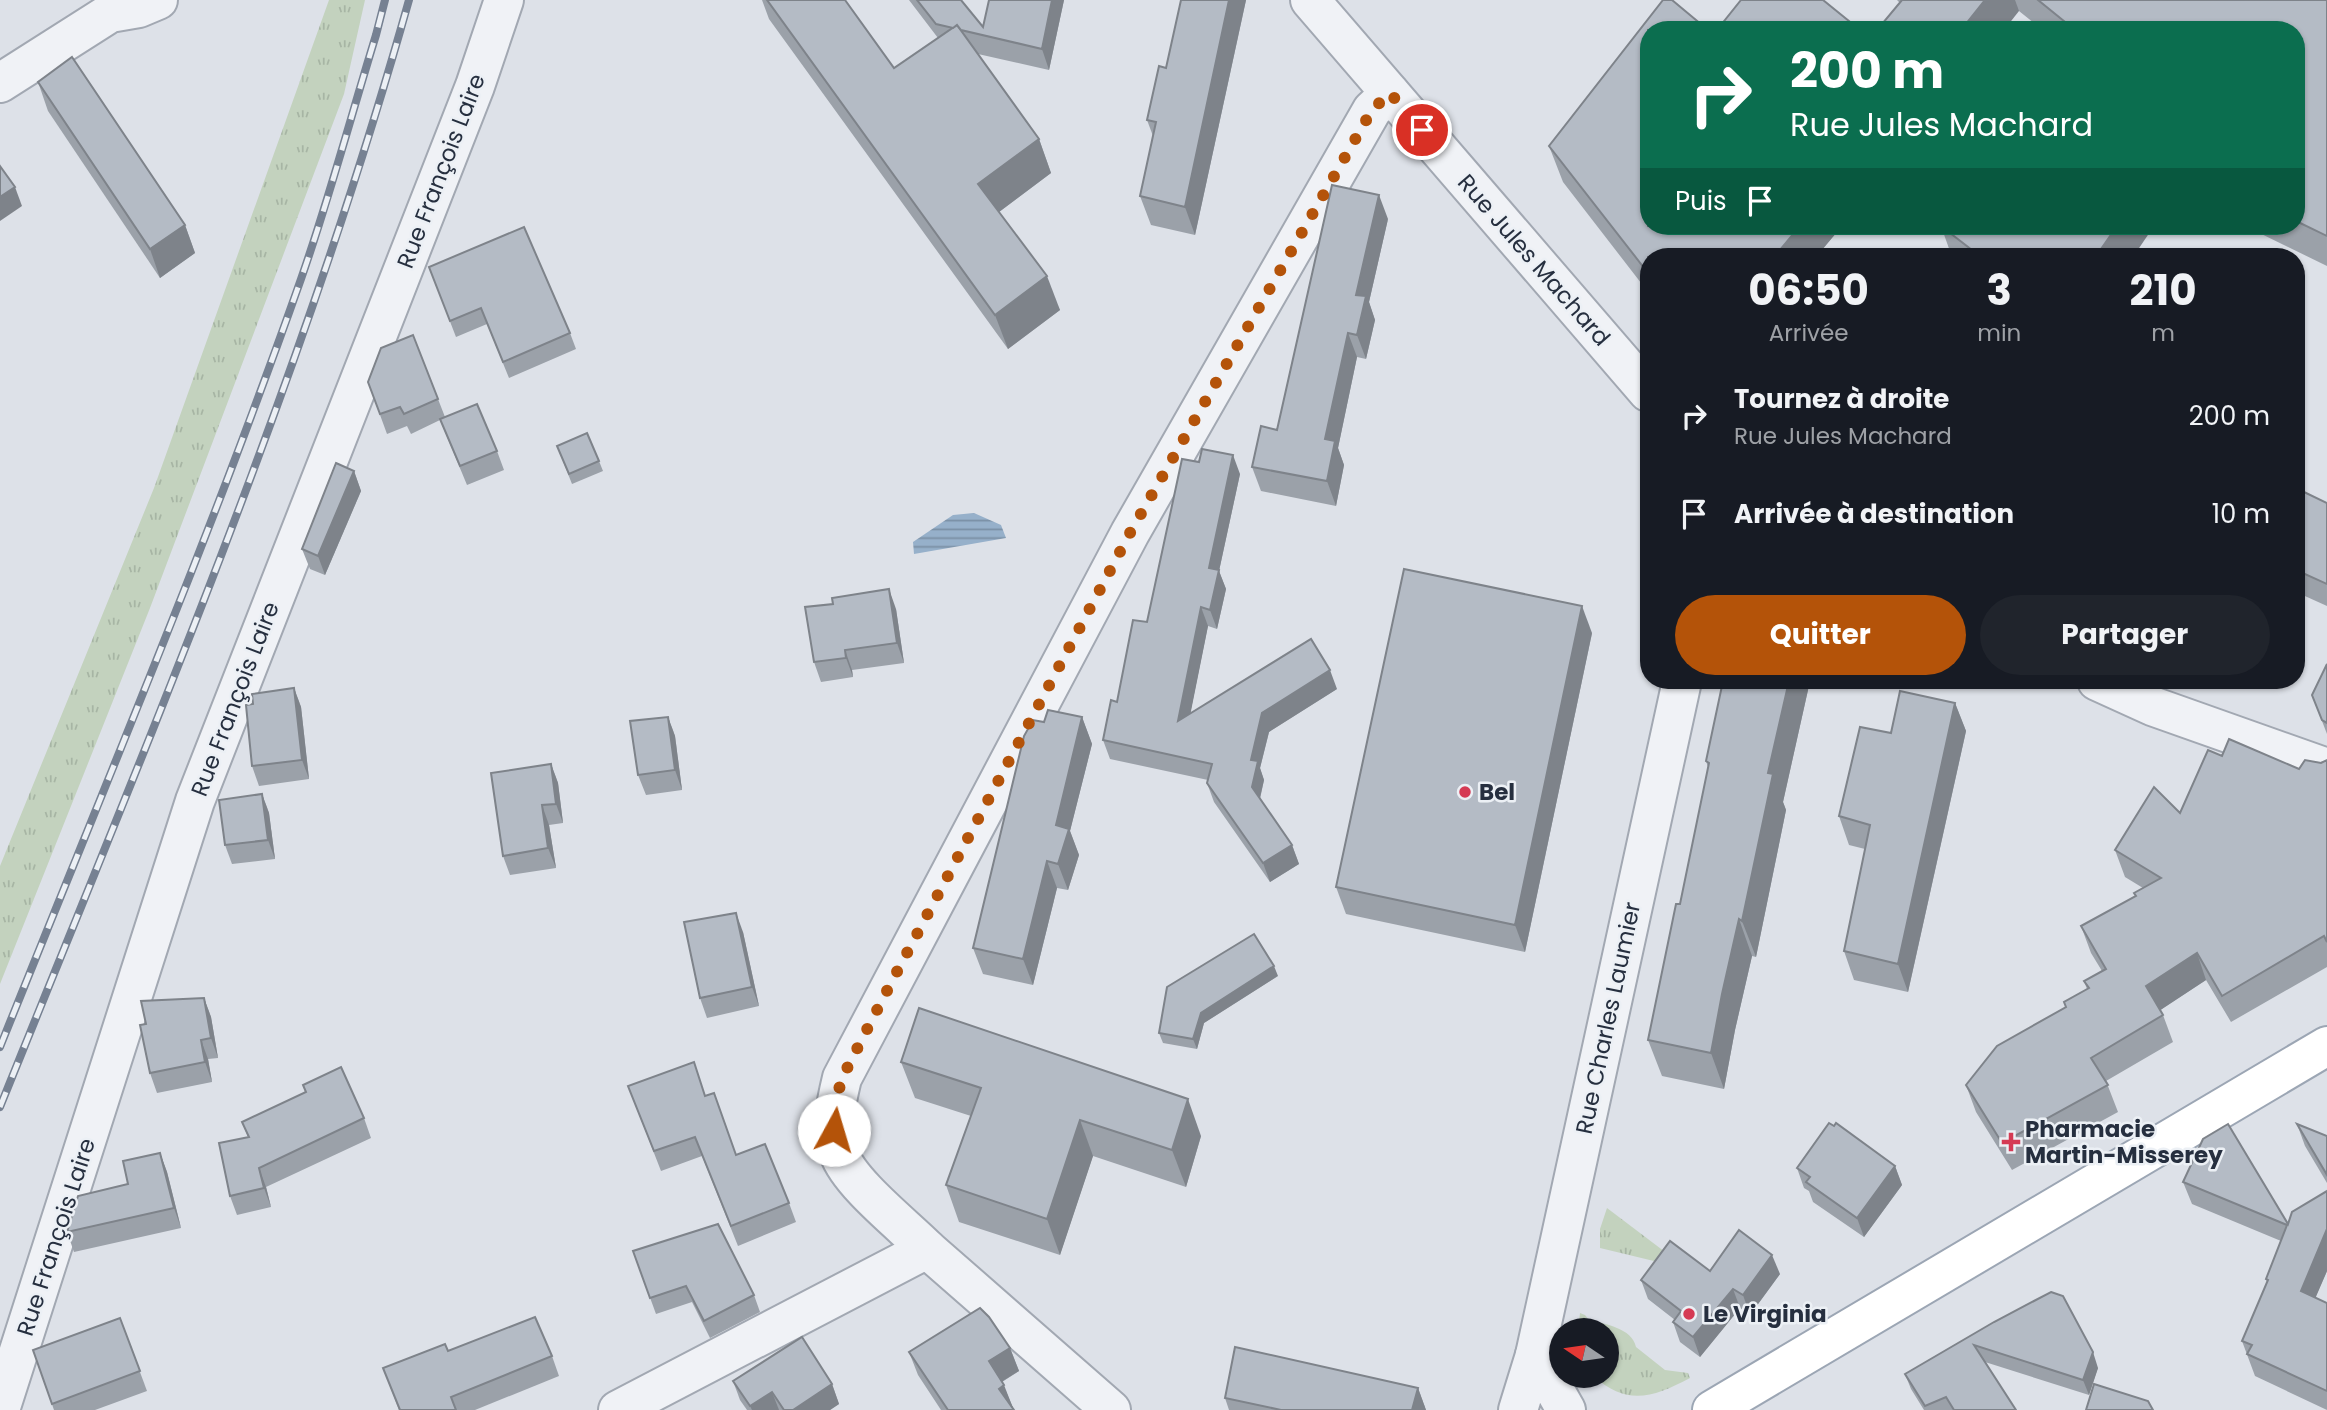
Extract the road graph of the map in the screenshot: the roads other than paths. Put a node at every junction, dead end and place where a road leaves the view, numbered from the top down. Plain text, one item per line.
1 (158, 0) edge
2 (504, 0) edge
3 (1310, 0) edge
4 (114, 7) edge
5 (5, 67) edge
6 (1390, 93) junction
7 (1640, 383) edge
8 (1680, 689) edge
9 (2115, 689) edge
10 (2327, 768) edge
11 (2327, 1046) edge
12 (927, 1249) junction
13 (1535, 1355) junction
14 (0, 1410) edge
15 (618, 1410) edge
16 (1111, 1410) edge
17 (1518, 1410) edge
18 (1566, 1410) edge
19 (1712, 1410) edge

1 - 4 street
2 - 14 street, Rue François Laire
3 - 6 street, Rue Jules Machard
4 - 5 street
6 - 7 street, Rue Jules Machard
6 - 12 street
8 - 13 street, Rue Charles Laumier
9 - 10 street
11 - 19 main road
12 - 15 street
12 - 16 street
13 - 17 street, Rue Charles Laumier
13 - 18 street

